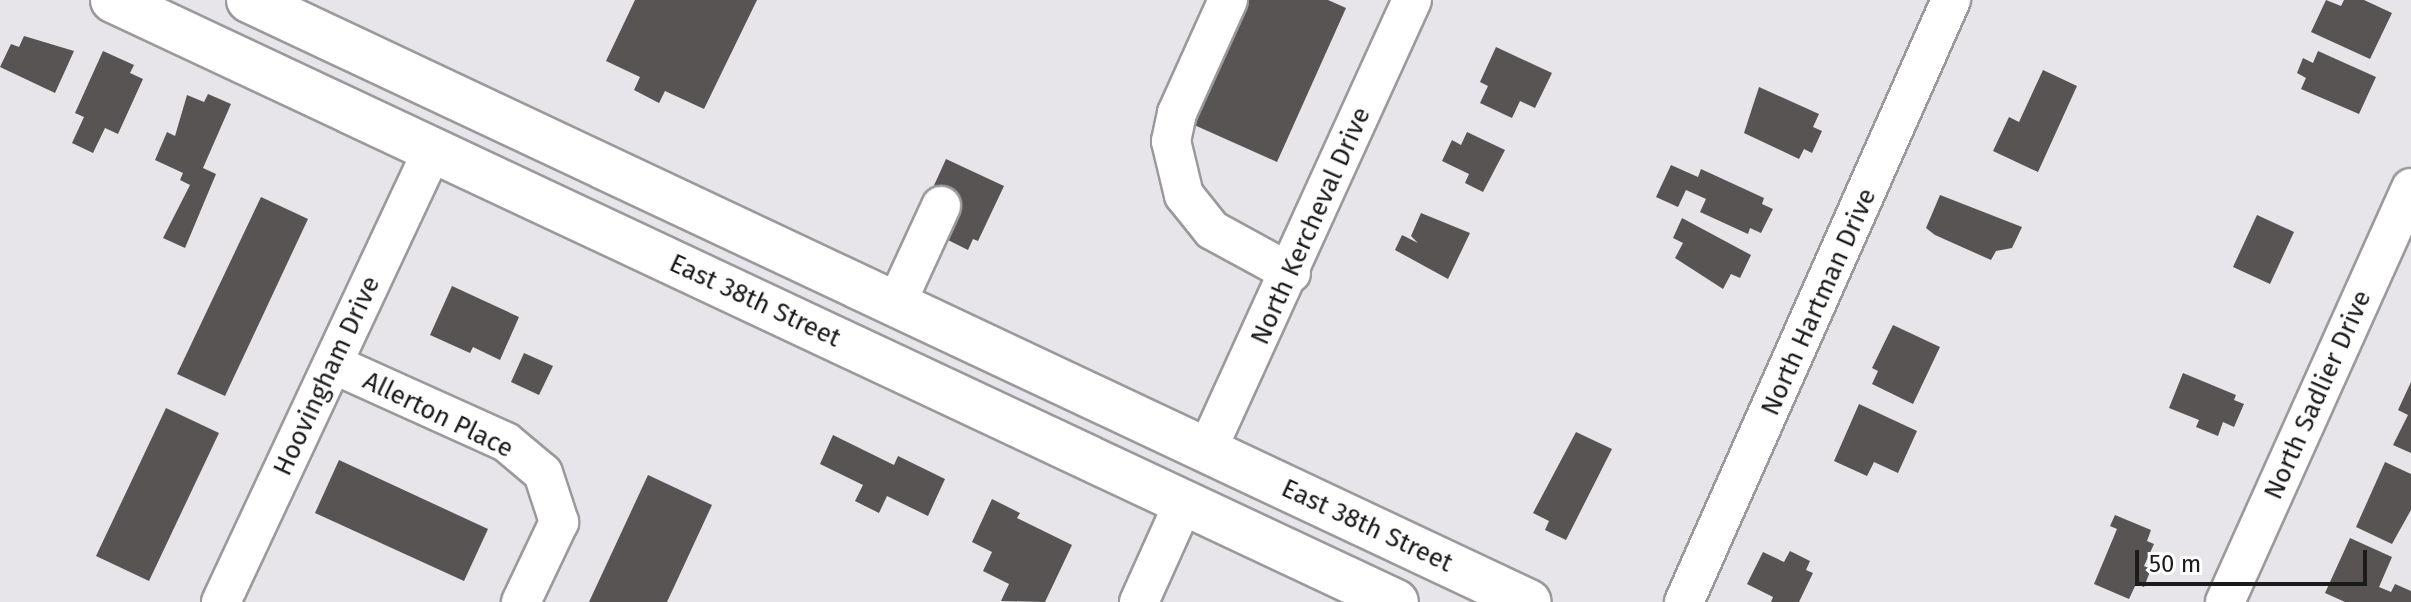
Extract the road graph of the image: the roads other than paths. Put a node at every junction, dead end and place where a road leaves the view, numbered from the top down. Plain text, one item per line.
1 (113, 0) edge
2 (249, 0) edge
3 (1228, 0) edge
4 (1951, 0) edge
5 (1399, 4) edge
6 (433, 149) junction
7 (2411, 188) edge
8 (941, 206) dead end
9 (1291, 273) junction
10 (896, 304) junction
11 (333, 364) junction
12 (1207, 450) junction
13 (1184, 502) junction
14 (221, 602) edge
15 (521, 602) edge
16 (1139, 602) edge
17 (1396, 602) edge
18 (1529, 602) edge
19 (1684, 602) edge
20 (2225, 602) edge

1 - 6 main road, East 38th Street
2 - 10 main road, East 38th Street
3 - 9 street
4 - 19 street, North Hartman Drive
5 - 9 street, North Kercheval Drive
6 - 11 street, Hoovingham Drive
6 - 13 main road, East 38th Street
7 - 20 street, North Sadlier Drive
8 - 10 street
9 - 12 street, North Kercheval Drive
10 - 12 main road, East 38th Street
11 - 14 street, Hoovingham Drive
11 - 15 street, Allerton Place
12 - 18 main road, East 38th Street
13 - 16 street
13 - 17 main road, East 38th Street

